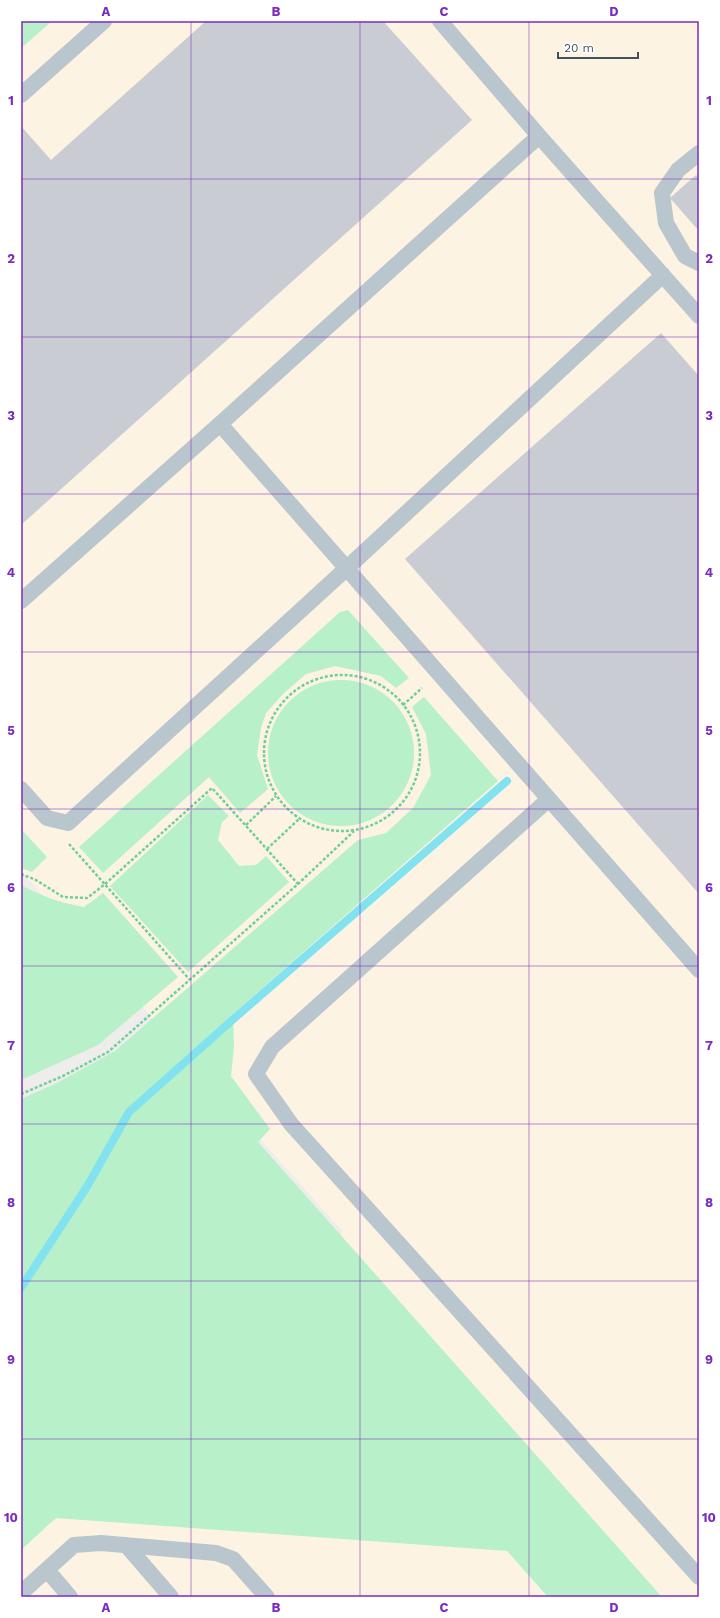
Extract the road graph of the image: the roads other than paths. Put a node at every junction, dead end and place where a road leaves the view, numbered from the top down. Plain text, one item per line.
1 (104, 21) edge
2 (440, 21) edge
3 (21, 95) edge
4 (539, 136) junction
5 (699, 153) edge
6 (699, 263) edge
7 (663, 275) junction
8 (699, 316) edge
9 (220, 424) junction
10 (347, 568) junction
11 (21, 601) edge
12 (21, 789) edge
13 (549, 799) junction
14 (699, 970) edge
15 (126, 1545) junction
16 (47, 1570) junction
17 (699, 1577) edge
18 (21, 1593) edge
19 (70, 1597) edge
20 (172, 1597) edge
21 (267, 1597) edge

1 - 3 lane
2 - 4 lane
4 - 7 lane
4 - 9 lane
5 - 6 lane
7 - 8 lane
7 - 10 lane
9 - 10 lane
9 - 11 lane
10 - 12 lane
10 - 13 lane
13 - 14 lane
13 - 17 lane
15 - 16 lane
15 - 20 lane
15 - 21 lane
16 - 18 lane
16 - 19 lane

